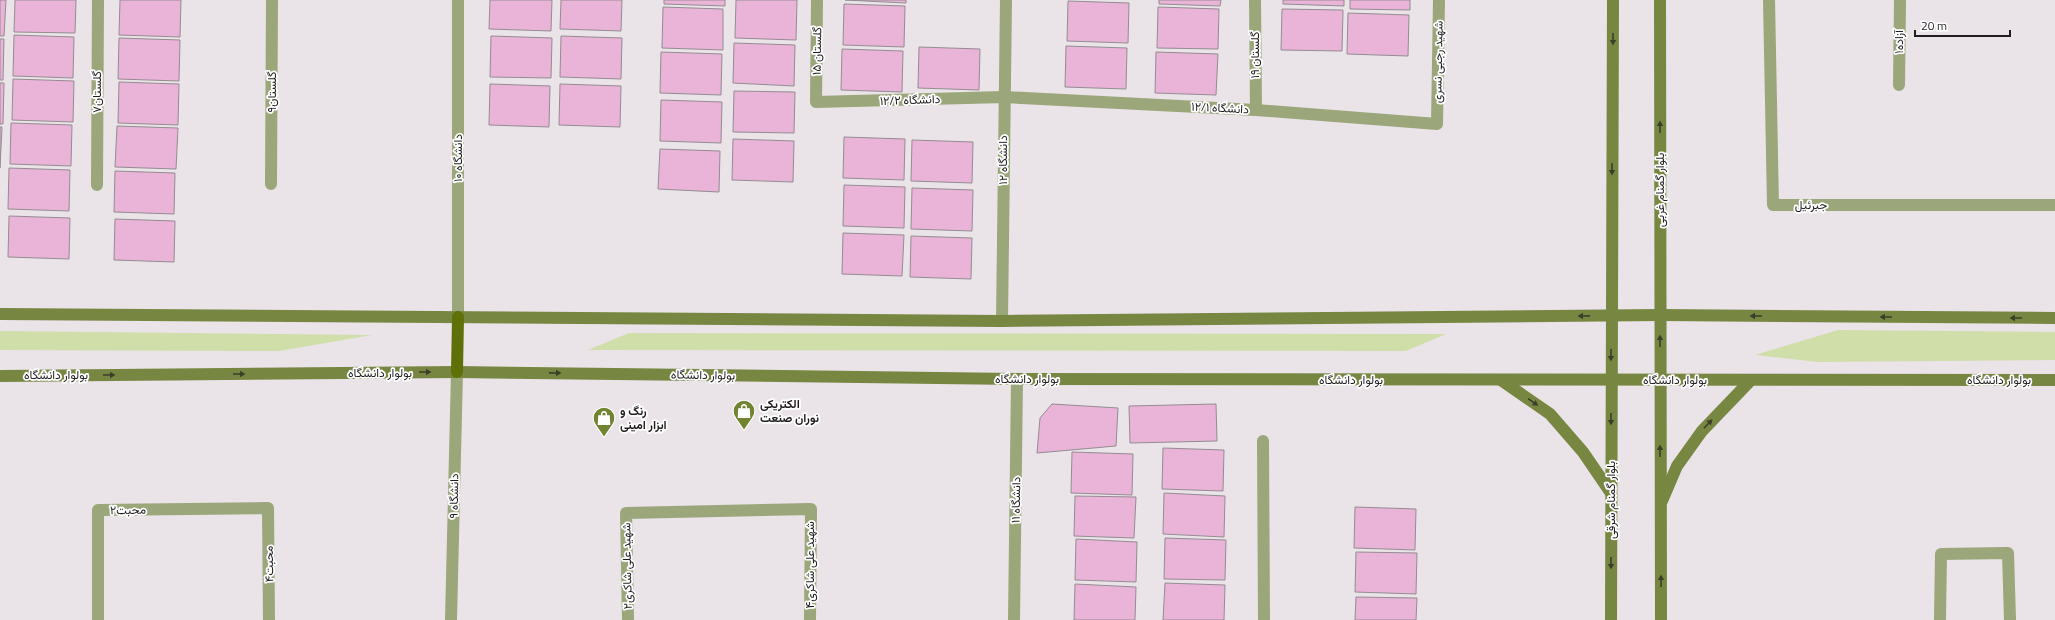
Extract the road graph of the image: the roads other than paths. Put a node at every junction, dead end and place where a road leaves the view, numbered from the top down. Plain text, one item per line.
1 (98, 0) edge
2 (272, 0) edge
3 (458, 0) edge
4 (817, 0) edge
5 (1006, 0) edge
6 (1255, 0) edge
7 (1439, 0) edge
8 (1613, 0) edge
9 (1660, 0) edge
10 (1770, 0) edge
11 (1900, 0) edge
12 (1899, 85) dead end
13 (1004, 97) junction
14 (816, 102) joint
15 (1256, 110) junction
16 (1437, 124) joint
17 (271, 184) dead end
18 (97, 185) dead end
19 (2055, 205) edge
20 (0, 314) edge
21 (1612, 315) junction
22 (1660, 315) junction
23 (458, 317) junction
24 (2055, 318) edge
25 (1002, 321) junction
26 (457, 372) junction
27 (0, 376) edge
28 (1017, 379) junction
29 (1500, 380) junction
30 (1611, 380) junction
31 (1660, 380) junction
32 (1751, 380) junction
33 (2055, 380) edge
34 (1263, 440) dead end
35 (1611, 492) junction
36 (1660, 506) junction
37 (268, 508) joint
38 (626, 512) joint
39 (98, 620) edge
40 (270, 620) edge
41 (451, 620) edge
42 (628, 620) edge
43 (810, 620) edge
44 (1014, 620) edge
45 (1264, 620) edge
46 (1611, 620) edge
47 (1661, 620) edge
48 (1940, 620) edge
49 (2010, 620) edge

1 - 18 street, گلستان۷
2 - 17 street, گلستان۹
3 - 23 street, دانشگاه ۱۰
4 - 14 street, گلستان ۱۵
5 - 13 street, دانشگاه ۱۲
6 - 15 street, گلستان ۱۹
7 - 16 street, شهید رجبی نسری
8 -> 21 main road
22 -> 9 main road, بلوار گمنام غربی
10 - 19 street, جبرئیل
11 - 12 street, آزاده۱
13 - 14 street, دانشگاه ۱۲/۲
13 - 15 street, دانشگاه ۱۲/۱
13 - 25 street, دانشگاه ۱۲
15 - 16 street, دانشگاه ۱۲/۱
20 - 23 main road
21 - 22 main road
21 -> 25 main road
21 -> 30 main road
24 -> 22 main road
31 -> 22 main road, بلوار گمنام غربی
23 - 25 main road
23 - 26 main road
27 -> 26 main road, بولوار دانشگاه
26 -> 28 main road, بولوار دانشگاه
26 - 41 street, دانشگاه ۹
28 - 29 main road, بولوار دانشگاه
28 - 44 street, دانشگاه ۱۱
29 - 30 main road, بولوار دانشگاه
29 -> 35 main road
30 - 31 main road, بولوار دانشگاه
30 -> 35 main road, بلوار گمنام شرقی
31 - 32 main road, بولوار دانشگاه
36 -> 31 main road
32 - 33 main road, بولوار دانشگاه
36 -> 32 main road
34 - 45 street
35 -> 46 main road, بلوار گمنام شرقی
47 -> 36 main road
37 - 39 street, محبت۲
37 - 40 street, محبت۴
38 - 42 street, شهید علی شاکری۲
38 - 43 street, شهید علی شاکری۴
48 - 49 street

